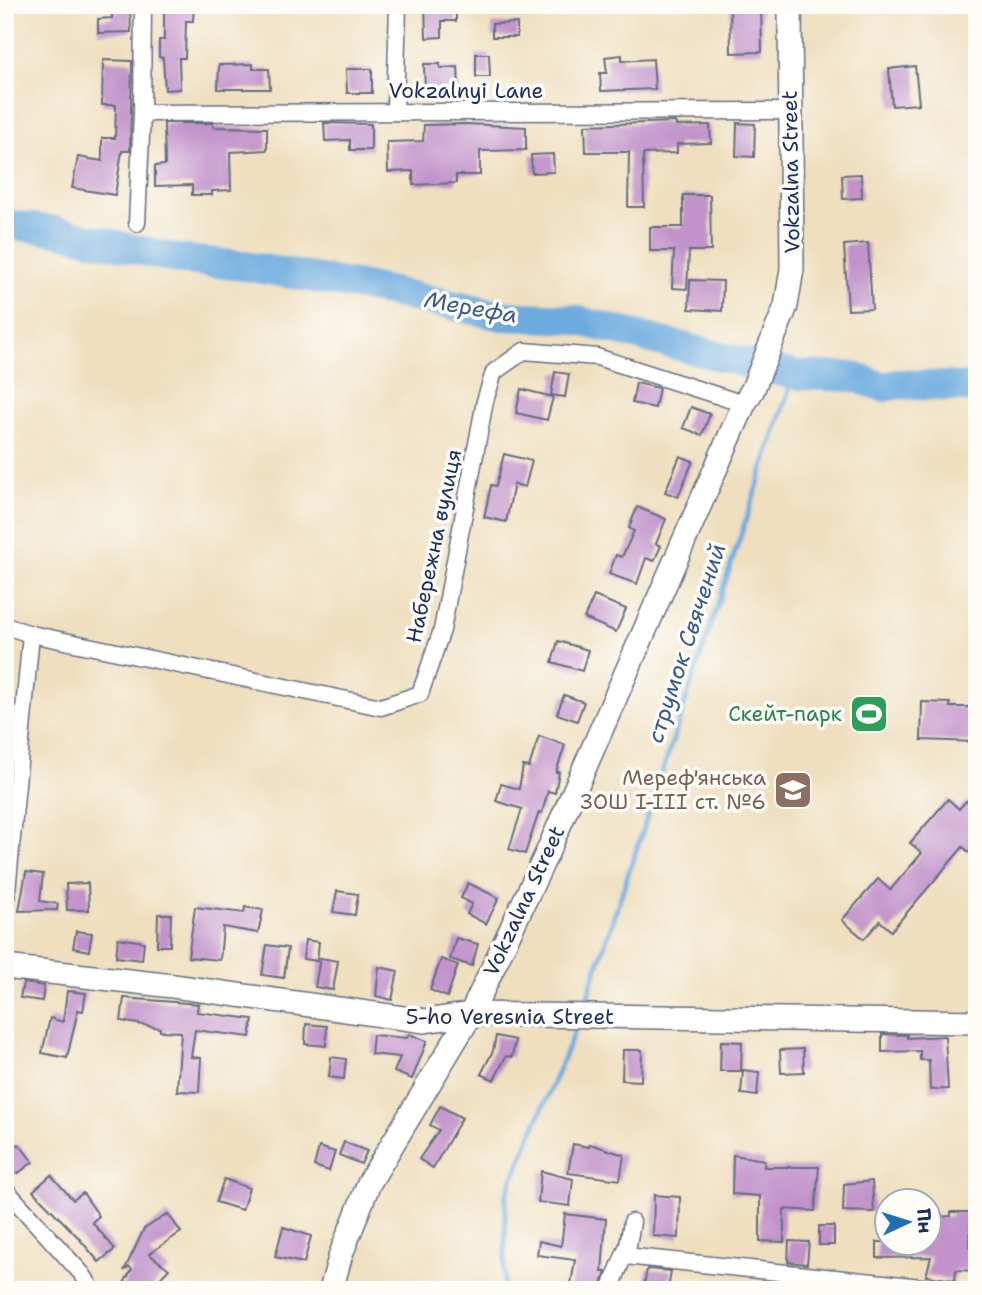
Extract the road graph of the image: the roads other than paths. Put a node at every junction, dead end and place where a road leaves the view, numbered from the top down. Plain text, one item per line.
1 (143, 5) edge
2 (398, 5) edge
3 (790, 5) edge
4 (790, 111) junction
5 (395, 112) junction
6 (142, 113) junction
7 (137, 223) dead end
8 (749, 396) junction
9 (5, 626) edge
10 (31, 634) junction
11 (5, 913) edge
12 (5, 967) edge
13 (471, 1014) junction
14 (977, 1022) edge
15 (5, 1189) edge
16 (632, 1222) dead end
17 (625, 1256) junction
18 (87, 1290) edge
19 (331, 1290) edge
20 (610, 1290) edge
21 (950, 1290) edge

1 - 6 street
2 - 5 street
3 - 4 street, Vokzalna Street
4 - 5 street, Vokzalnyi Lane
4 - 8 street, Vokzalna Street
5 - 6 street, Vokzalnyi Lane
6 - 7 street
8 - 10 street, Набережна вулиця
8 - 13 street, Vokzalna Street
9 - 10 street, Набережна вулиця
10 - 11 street
12 - 13 street, 5-ho Veresnia Street
13 - 14 street, 5-ho Veresnia Street
13 - 19 street, Vokzalna Street
15 - 18 street
16 - 17 street
17 - 20 street
17 - 21 street

